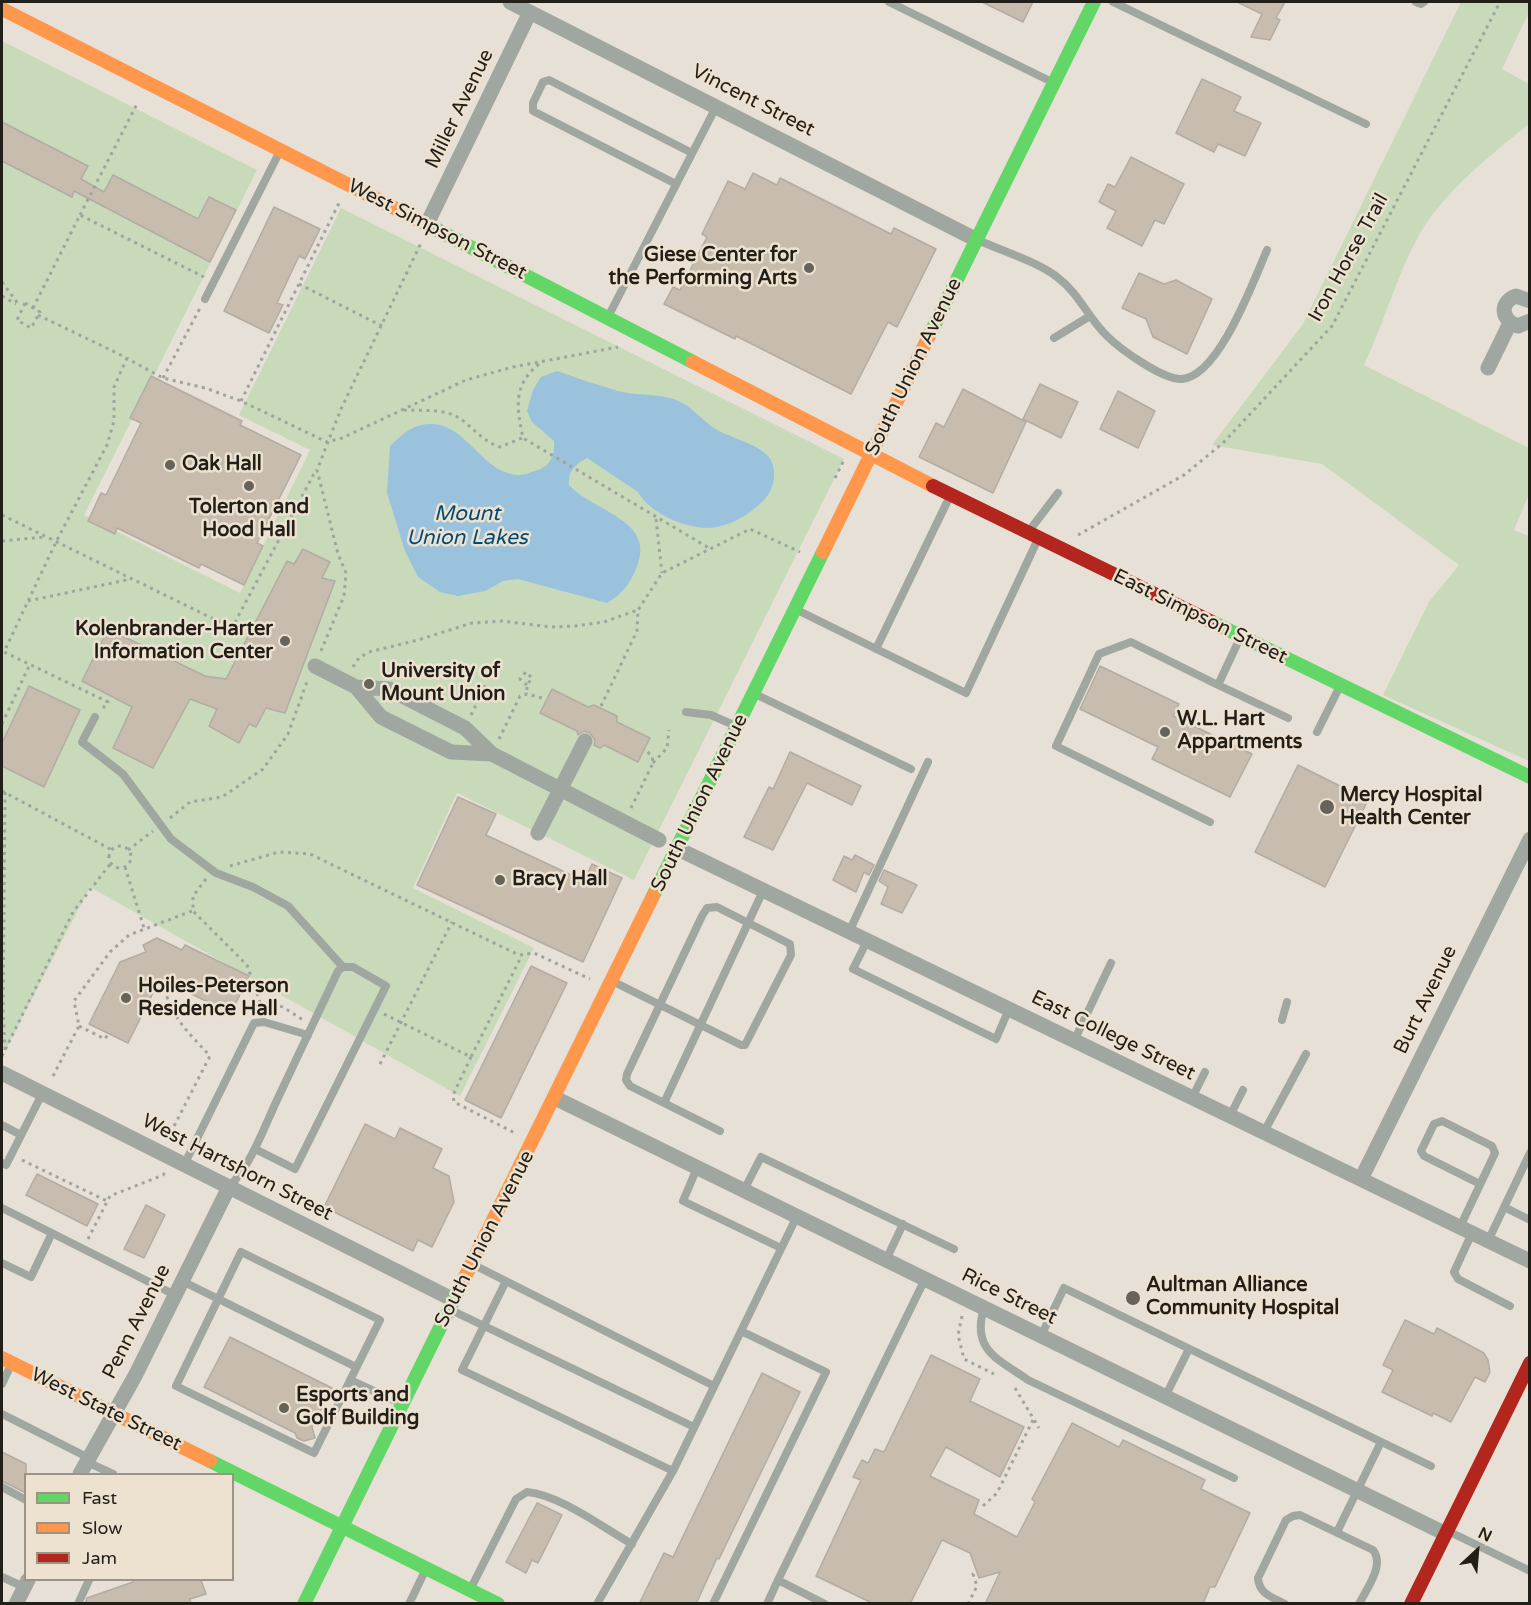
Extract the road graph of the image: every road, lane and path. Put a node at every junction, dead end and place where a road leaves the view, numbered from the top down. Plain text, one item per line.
1 (510, 2) edge
2 (889, 2) edge
3 (1094, 2) edge
4 (1113, 2) edge
5 (1416, 2) edge
6 (1424, 2) edge
7 (1500, 2) edge
8 (2, 9) edge
9 (530, 12) junction
10 (1054, 83) junction
11 (138, 102) dead end
12 (717, 105) junction
13 (1366, 124) dead end
14 (280, 149) junction
15 (692, 153) junction
16 (676, 184) junction
17 (339, 203) dead end
18 (80, 214) junction
19 (427, 224) junction
20 (977, 240) junction
21 (422, 241) dead end
22 (1268, 250) dead end
23 (2, 282) edge
24 (213, 282) junction
25 (299, 284) junction
26 (2, 296) edge
27 (205, 299) joint
28 (1530, 302) edge
29 (19, 305) junction
30 (23, 308) junction
31 (33, 308) junction
32 (38, 315) junction
33 (1090, 316) junction
34 (608, 317) junction
35 (1530, 321) edge
36 (1510, 323) junction
37 (382, 326) junction
38 (636, 332) junction
39 (1054, 338) dead end
40 (127, 358) junction
41 (540, 363) junction
42 (1488, 369) dead end
43 (163, 378) junction
44 (241, 401) junction
45 (402, 410) junction
46 (522, 438) junction
47 (327, 442) junction
48 (872, 454) junction
49 (317, 470) junction
50 (1058, 493) dead end
51 (951, 495) junction
52 (2, 515) edge
53 (656, 519) junction
54 (1033, 535) junction
55 (46, 537) junction
56 (1072, 539) dead end
57 (2, 541) edge
58 (56, 542) junction
59 (710, 548) junction
60 (800, 552) dead end
61 (662, 573) junction
62 (132, 579) junction
63 (28, 601) junction
64 (795, 609) junction
65 (638, 610) junction
66 (1241, 637) junction
67 (876, 649) junction
68 (3, 651) edge
69 (30, 664) junction
70 (315, 666) junction
71 (350, 684) junction
72 (486, 684) dead end
73 (527, 685) junction
74 (1218, 685) junction
75 (1340, 685) junction
76 (527, 694) junction
77 (754, 694) junction
78 (542, 698) dead end
79 (108, 702) dead end
80 (601, 706) dead end
81 (686, 712) dead end
82 (95, 717) dead end
83 (1288, 718) dead end
84 (2, 724) edge
85 (738, 727) junction
86 (465, 728) junction
87 (669, 730) dead end
88 (1317, 732) dead end
89 (585, 741) dead end
90 (644, 749) dead end
91 (492, 754) junction
92 (928, 762) dead end
93 (653, 763) junction
94 (911, 769) dead end
95 (1530, 777) edge
96 (561, 789) junction
97 (3, 792) edge
98 (2, 799) edge
99 (624, 822) junction
100 (1210, 822) dead end
101 (161, 825) junction
102 (538, 833) dead end
103 (1530, 839) edge
104 (659, 840) dead end
105 (678, 849) junction
106 (112, 850) junction
107 (128, 850) junction
108 (111, 864) junction
109 (125, 867) junction
110 (216, 873) junction
111 (763, 891) junction
112 (193, 911) junction
113 (452, 922) junction
114 (750, 923) junction
115 (144, 929) junction
116 (849, 932) junction
117 (867, 941) junction
118 (522, 955) junction
119 (1111, 963) dead end
120 (343, 967) junction
121 (590, 979) dead end
122 (612, 981) junction
123 (162, 982) dead end
124 (1287, 1002) dead end
125 (661, 1005) junction
126 (375, 1009) junction
127 (1009, 1010) junction
128 (1282, 1020) dead end
129 (401, 1023) junction
130 (79, 1026) junction
131 (312, 1026) junction
132 (702, 1026) junction
133 (108, 1034) dead end
134 (308, 1035) junction
135 (1074, 1041) junction
136 (5, 1050) junction
137 (1306, 1054) dead end
138 (2, 1056) edge
139 (471, 1057) junction
140 (380, 1064) dead end
141 (1204, 1072) dead end
142 (2, 1073) edge
143 (53, 1076) dead end
144 (1243, 1090) dead end
145 (42, 1094) junction
146 (555, 1098) junction
147 (1192, 1098) junction
148 (664, 1103) junction
149 (1230, 1116) junction
150 (2, 1125) edge
151 (720, 1131) dead end
152 (1264, 1132) junction
153 (514, 1133) dead end
154 (170, 1134) dead end
155 (21, 1135) junction
156 (255, 1149) junction
157 (1530, 1153) edge
158 (11, 1155) junction
159 (179, 1162) junction
160 (2, 1163) edge
161 (698, 1168) junction
162 (1361, 1179) junction
163 (1480, 1184) junction
164 (229, 1187) junction
165 (744, 1190) junction
166 (107, 1201) junction
167 (1504, 1207) junction
168 (2, 1208) edge
169 (797, 1216) junction
170 (1530, 1220) edge
171 (903, 1224) junction
172 (1466, 1230) junction
173 (52, 1233) junction
174 (1488, 1241) junction
175 (781, 1248) junction
176 (83, 1249) junction
177 (954, 1249) dead end
178 (886, 1260) junction
179 (1530, 1261) edge
180 (2, 1263) edge
181 (472, 1264) junction
182 (925, 1279) junction
183 (506, 1281) junction
184 (178, 1288) junction
185 (218, 1300) junction
186 (452, 1304) junction
187 (1510, 1306) dead end
188 (984, 1308) junction
189 (484, 1325) junction
190 (741, 1331) junction
191 (1041, 1336) junction
192 (1189, 1349) junction
193 (7, 1360) edge
194 (1530, 1363) edge
195 (356, 1367) junction
196 (350, 1380) junction
197 (2, 1384) edge
198 (714, 1386) junction
199 (1165, 1397) junction
200 (402, 1404) junction
201 (2, 1414) edge
202 (114, 1414) junction
203 (1034, 1418) dead end
204 (694, 1427) junction
205 (1381, 1442) junction
206 (85, 1465) edge
207 (1431, 1466) dead end
208 (673, 1471) junction
209 (110, 1473) edge
210 (233, 1473) edge
211 (234, 1473) edge
212 (1234, 1478) dead end
213 (2, 1487) edge
214 (1357, 1491) junction
215 (24, 1499) edge
216 (982, 1506) dead end
217 (340, 1526) junction
218 (1337, 1532) junction
219 (1445, 1532) junction
220 (632, 1544) junction
221 (426, 1568) junction
222 (1530, 1571) edge
223 (978, 1574) dead end
224 (2, 1577) edge
225 (778, 1580) junction
226 (89, 1581) edge
227 (26, 1583) edge
228 (470, 1590) junction
229 (824, 1603) edge
230 (16, 1604) edge
231 (78, 1604) edge
232 (304, 1604) edge
233 (409, 1604) edge
234 (498, 1604) edge
235 (597, 1604) edge
236 (713, 1604) edge
237 (767, 1604) edge
238 (968, 1604) edge
239 (1285, 1604) edge
240 (1359, 1604) edge
241 (1411, 1604) edge

1 - 9 street, Vincent Street
2 - 10 lane
3 - 10 main road, South Union Avenue
4 - 13 lane
5 - 6 lane
7 - 56 path, Iron Horse Trail
8 - 14 main road, West Simpson Street
9 - 12 street, Vincent Street
9 - 19 street, Miller Avenue
10 - 20 main road, South Union Avenue
11 - 18 path
12 - 15 lane
12 - 20 street, Vincent Street
14 - 19 main road, West Simpson Street
14 - 24 lane
15 - 16 lane
15 - 16 lane
16 - 34 lane
17 - 25 path
18 - 24 path
18 - 31 path
19 - 34 main road, West Simpson Street
20 - 33 lane
20 - 48 main road, South Union Avenue
21 - 37 path
22 - 33 lane
23 - 29 path
24 - 27 lane
25 - 37 path
25 - 44 path
26 - 29 path
27 - 43 path
28 - 36 street
29 - 30 path
30 - 31 path
30 - 32 path
31 - 32 path
32 - 40 path
33 - 39 lane
34 - 38 main road, West Simpson Street
35 - 36 street
36 - 42 street
37 - 47 path
38 - 41 path
38 - 48 main road, West Simpson Street
40 - 43 path
40 - 58 path
41 - 45 path
41 - 46 path
43 - 44 path
44 - 47 path
45 - 46 path
45 - 47 path
46 - 53 path
47 - 49 path
48 - 51 main road, East Simpson Street
48 - 64 main road, South Union Avenue
49 - 62 path
49 - 70 path
50 - 54 lane
51 - 54 main road, East Simpson Street
51 - 67 lane
52 - 55 path
53 - 59 path
53 - 61 path
54 - 66 main road, East Simpson Street
54 - 67 lane
55 - 57 path
55 - 58 path
58 - 62 path
58 - 63 path
59 - 60 path
59 - 61 path
61 - 65 path
62 - 63 path
63 - 68 path
64 - 67 lane
64 - 77 main road, South Union Avenue
65 - 71 path
65 - 80 path
66 - 74 lane
66 - 75 main road, East Simpson Street
68 - 69 path
69 - 79 path
69 - 84 path
70 - 71 street
70 - 101 path
71 - 86 street
71 - 91 street
72 - 86 path
73 - 73 path
73 - 76 path
74 - 83 lane
74 - 100 lane
75 - 88 lane
75 - 95 main road, East Simpson Street
76 - 78 path
76 - 91 path
77 - 85 main road, South Union Avenue
77 - 94 lane
81 - 85 lane
82 - 101 lane
85 - 105 main road, South Union Avenue
86 - 91 street
87 - 93 path
89 - 96 street
90 - 93 path
91 - 96 street
92 - 116 lane
93 - 99 path
96 - 99 street
96 - 102 street
97 - 98 path
97 - 106 path
97 - 136 path
99 - 104 street
101 - 107 path
101 - 110 lane
103 - 162 street, Burt Avenue
105 - 111 street, East College Street
105 - 122 main road, South Union Avenue
106 - 107 path
106 - 108 path
107 - 109 path
108 - 109 path
108 - 136 path
109 - 115 path
110 - 112 path
110 - 113 path
110 - 120 lane
111 - 114 lane
111 - 116 street, East College Street
112 - 115 path
112 - 131 path
113 - 118 path
113 - 129 path
114 - 125 lane
114 - 132 lane
114 - 132 lane
115 - 130 path
116 - 117 street, East College Street
117 - 127 street, East College Street
117 - 127 lane
118 - 121 path
118 - 139 path
119 - 135 lane
120 - 126 lane
120 - 131 lane
122 - 125 lane
122 - 146 main road, South Union Avenue
123 - 154 path
124 - 128 lane
125 - 132 lane
125 - 148 lane
126 - 129 path
126 - 156 lane
127 - 135 street, East College Street
129 - 139 path
129 - 140 path
130 - 133 path
130 - 143 path
131 - 134 lane
132 - 148 lane
134 - 156 lane
134 - 159 lane
135 - 147 street, East College Street
136 - 138 path
137 - 152 lane
139 - 153 path
141 - 147 lane
142 - 145 street, West Hartshorn Street
144 - 149 lane
145 - 155 lane
145 - 159 street, West Hartshorn Street
146 - 161 street, Rice Street
146 - 181 main road, South Union Avenue
147 - 149 street, East College Street
148 - 151 lane
149 - 152 street, East College Street
150 - 155 lane
152 - 162 street, East College Street
155 - 158 lane
156 - 164 lane
157 - 167 lane
158 - 160 lane
158 - 166 path
159 - 164 street, West Hartshorn Street
159 - 166 path
161 - 165 street, Rice Street
161 - 175 lane
162 - 172 street, East College Street
163 - 163 lane
163 - 172 lane
164 - 184 street, Penn Avenue
164 - 186 street, West Hartshorn Street
165 - 169 street, Rice Street
165 - 171 lane
166 - 176 path
167 - 170 lane
167 - 174 lane
168 - 173 lane
169 - 175 lane
169 - 178 street, Rice Street
171 - 177 lane
171 - 178 lane
172 - 174 street, East College Street
172 - 187 lane
173 - 176 lane
173 - 180 lane
174 - 179 street, East College Street
175 - 190 lane
176 - 184 lane
178 - 182 street, Rice Street
181 - 183 lane
181 - 186 main road, South Union Avenue
182 - 188 street, Rice Street
182 - 225 lane
183 - 189 lane
183 - 198 lane
184 - 185 lane
184 - 202 street, Penn Avenue
185 - 195 lane
185 - 195 lane
185 - 196 lane
186 - 189 lane
186 - 200 main road, South Union Avenue
188 - 191 street, Rice Street
188 - 212 lane
189 - 204 lane
189 - 208 lane
190 - 198 lane
190 - 236 lane
191 - 192 lane
191 - 199 street, Rice Street
192 - 199 lane
192 - 205 lane
193 - 197 lane
193 - 202 main road, West State Street
194 - 219 main road
195 - 196 lane
196 - 200 lane
198 - 204 lane
199 - 214 street, Rice Street
200 - 217 main road, South Union Avenue
201 - 206 lane
202 - 206 street, Penn Avenue
202 - 210 main road, West State Street
203 - 216 path
204 - 208 lane
205 - 207 lane
205 - 214 lane
206 - 209 lane
208 - 220 lane
211 - 217 main road, West State Street
213 - 215 lane
214 - 218 lane
214 - 219 street, Rice Street
217 - 221 main road, West State Street
217 - 232 main road, South Union Avenue
218 - 239 lane
218 - 240 lane
219 - 222 lane
219 - 241 main road
220 - 228 lane
220 - 235 lane
221 - 228 main road, West State Street
221 - 233 lane
223 - 238 path
224 - 227 lane
225 - 229 lane
225 - 237 lane
226 - 231 lane
227 - 230 street
228 - 234 main road, West State Street

